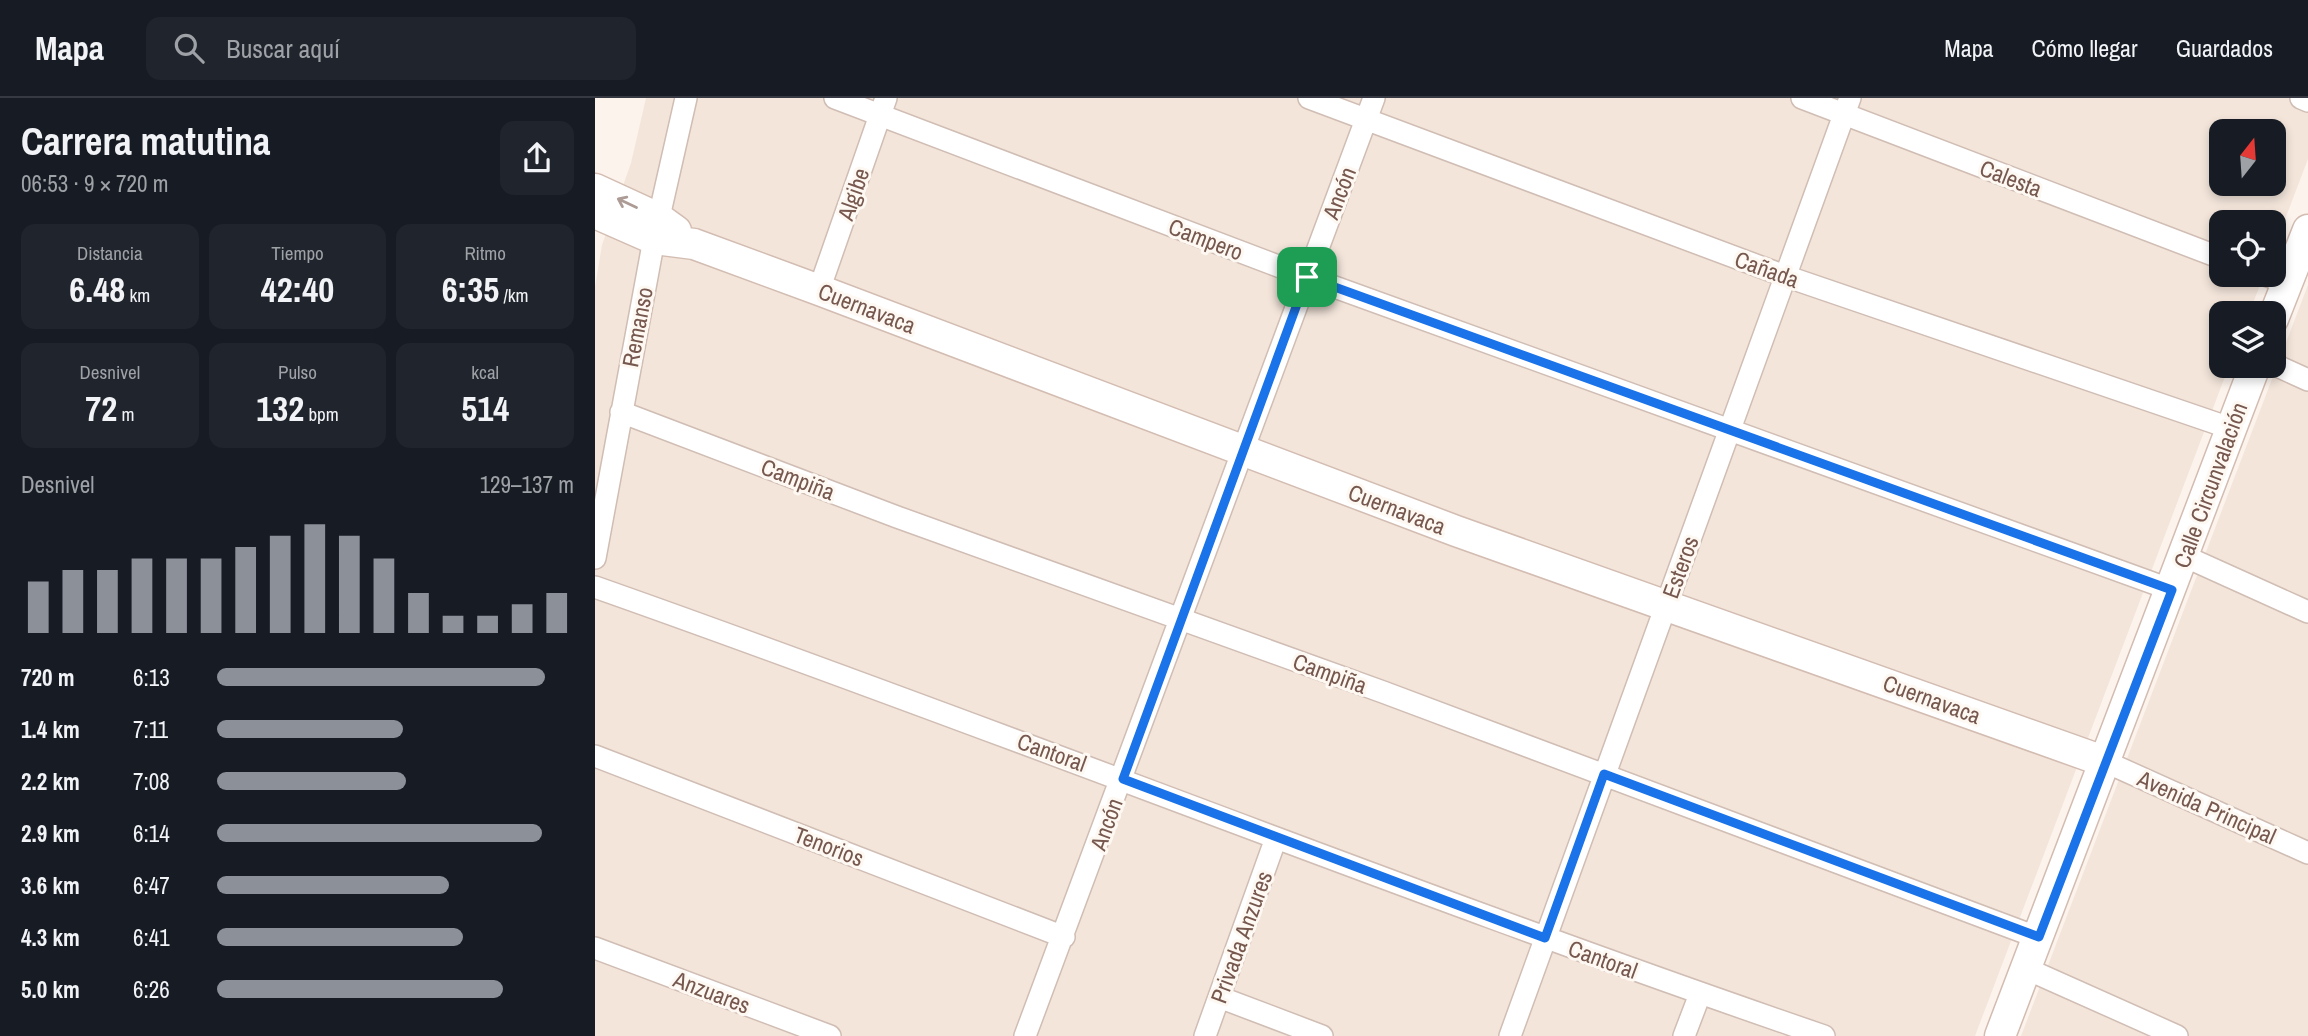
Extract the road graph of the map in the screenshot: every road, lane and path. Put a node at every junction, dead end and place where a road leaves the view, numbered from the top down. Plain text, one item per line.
1 (686, 98) edge
2 (835, 98) edge
3 (1309, 98) edge
4 (1374, 98) edge
5 (1802, 98) edge
6 (2301, 98) edge
7 (2308, 101) edge
8 (883, 106) edge
9 (1847, 106) edge
10 (1366, 120) junction
11 (595, 189) edge
12 (595, 213) edge
13 (656, 229) junction
14 (2308, 230) edge
15 (2209, 253) edge
16 (2286, 264) edge
17 (1785, 276) junction
18 (1307, 277) junction
19 (819, 290) junction
20 (2286, 370) edge
21 (2250, 378) edge
22 (2308, 380) edge
23 (621, 412) junction
24 (2230, 428) junction
25 (1731, 430) junction
26 (1243, 451) junction
27 (2184, 556) junction
28 (595, 558) edge
29 (595, 587) edge
30 (2172, 590) junction
31 (1665, 607) junction
32 (2308, 612) edge
33 (1181, 620) junction
34 (595, 756) edge
35 (2106, 762) junction
36 (1604, 774) junction
37 (1123, 779) junction
38 (1276, 838) junction
39 (2308, 853) edge
40 (1064, 937) junction
41 (2039, 937) junction
42 (1545, 938) junction
43 (595, 948) edge
44 (2027, 969) junction
45 (1700, 993) junction
46 (1219, 997) junction
47 (829, 1036) edge
48 (1025, 1036) edge
49 (1205, 1036) edge
50 (1322, 1036) edge
51 (1510, 1036) edge
52 (1684, 1036) edge
53 (1824, 1036) edge
54 (2000, 1036) edge
55 (2177, 1036) edge

1 - 13 street, Remanso
2 - 8 street, Campero
3 - 10 street, Cañada
4 - 10 street, Ancón
5 - 9 street, Calesta
6 - 7 street
8 - 18 street, Campero
8 - 19 street, Algibe
9 - 15 street, Calesta
9 - 17 street, Esteros
10 - 17 street, Cañada
10 - 18 street, Ancón
13 -> 11 street, Cuernavaca
12 - 13 street, Cuernavaca
13 - 19 street, Cuernavaca
13 - 23 street, Remanso
14 - 16 street
17 - 24 street, Cañada
17 - 25 street, Esteros
18 - 25 street, Campero
18 - 26 street, Ancón
19 - 26 street, Cuernavaca
20 - 22 street
21 - 24 street, Calle Circunvalación
23 - 28 street, Remanso
23 - 33 street, Campiña
24 - 27 street, Calle Circunvalación
25 - 30 street, Campero
25 - 31 street, Esteros
26 - 31 street, Cuernavaca
26 - 33 street, Ancón
27 - 30 street, Calle Circunvalación
27 - 32 street
29 - 37 street, Cantoral
30 - 35 street, Calle Circunvalación
31 - 35 street, Cuernavaca
31 - 36 street, Esteros
33 - 36 street, Campiña
33 - 37 street, Ancón
34 - 40 street, Tenorios
35 - 39 street, Avenida Principal
35 - 41 street, Calle Circunvalación
36 - 41 street, Campiña
36 - 42 street, Esteros
37 - 38 street, Cantoral
37 - 40 street, Ancón
38 - 42 street, Cantoral
38 - 46 street, Privada Anzures
40 - 48 street, Ancón
41 - 44 street, Calle Circunvalación
42 - 45 street, Cantoral
42 - 51 street, Esteros
43 - 47 street, Anzuares
44 - 54 street, Calle Circunvalación
44 - 55 street
45 - 52 street
45 - 53 street, Cantoral
46 - 49 street, Privada Anzures
46 - 50 street

